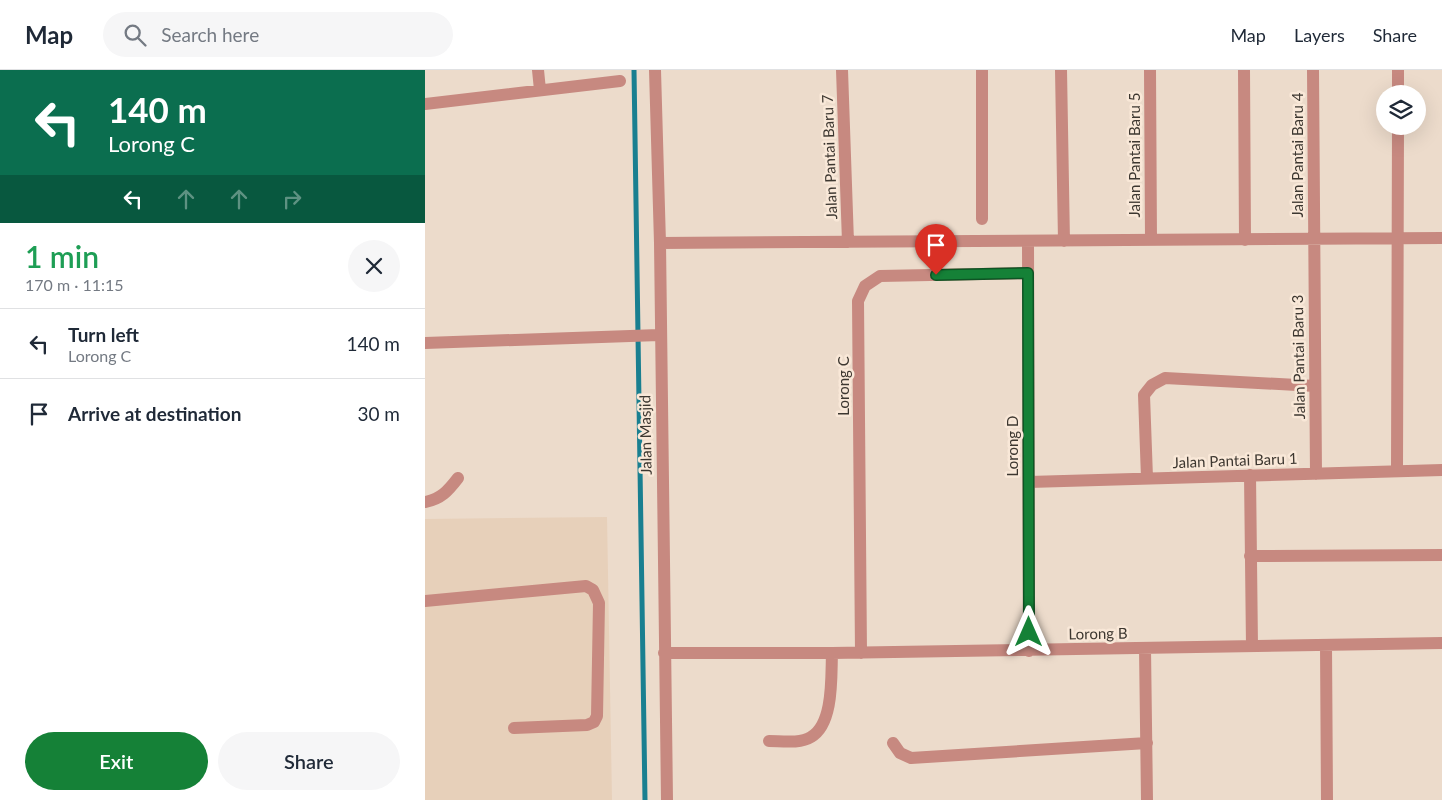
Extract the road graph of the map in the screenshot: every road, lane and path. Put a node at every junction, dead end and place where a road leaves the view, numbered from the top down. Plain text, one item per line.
1 (538, 70) edge
2 (655, 70) edge
3 (842, 70) edge
4 (982, 70) edge
5 (1061, 70) edge
6 (1150, 70) edge
7 (1244, 70) edge
8 (1313, 70) edge
9 (1397, 70) edge
10 (620, 81) dead end
11 (1398, 85) edge
12 (539, 90) junction
13 (425, 104) edge
14 (1398, 135) edge
15 (982, 219) dead end
16 (1442, 238) edge
17 (1313, 239) junction
18 (1399, 239) junction
19 (1151, 240) junction
20 (1245, 240) junction
21 (1028, 241) junction
22 (1064, 241) junction
23 (849, 242) junction
24 (660, 243) junction
25 (1028, 273) junction
26 (659, 334) junction
27 (425, 343) edge
28 (1315, 386) junction
29 (1442, 470) edge
30 (1397, 471) junction
31 (1316, 474) junction
32 (1250, 475) junction
33 (458, 478) dead end
34 (1147, 478) junction
35 (1029, 482) junction
36 (425, 502) edge
37 (1442, 555) edge
38 (1250, 556) junction
39 (425, 601) edge
40 (1442, 643) edge
41 (1326, 645) junction
42 (1252, 646) junction
43 (1145, 648) junction
44 (1029, 650) junction
45 (665, 653) junction
46 (832, 653) junction
47 (861, 653) junction
48 (514, 728) dead end
49 (769, 741) dead end
50 (893, 742) dead end
51 (1147, 743) junction
52 (667, 800) edge
53 (1147, 800) edge
54 (1327, 800) edge

1 - 12 street
2 - 24 street, Jalan Masjid
3 - 23 street, Jalan Pantai Baru 7
4 - 15 street
5 - 22 street
6 - 19 street, Jalan Pantai Baru 5
7 - 20 street
8 - 17 street, Jalan Pantai Baru 4
9 - 11 street
10 - 12 street
12 - 13 street
14 - 18 street
16 - 18 street
17 - 18 street
17 - 20 street
17 - 28 street, Jalan Pantai Baru 3
18 - 30 street
19 - 20 street
19 - 22 street
21 - 22 street
21 - 23 street
21 - 25 street, Lorong D
23 - 24 street
24 - 26 street, Jalan Masjid
25 - 35 street, Lorong D
25 - 47 street, Lorong C
26 - 27 street
26 - 45 street, Jalan Masjid
28 - 31 street, Jalan Pantai Baru 3
28 - 34 street
29 - 30 street, Jalan Pantai Baru 1
30 - 31 street, Jalan Pantai Baru 1
31 - 32 street, Jalan Pantai Baru 1
32 - 34 street, Jalan Pantai Baru 1
32 - 38 street
33 - 36 street
34 - 35 street, Jalan Pantai Baru 1
35 - 44 street, Lorong D
37 - 38 street
38 - 42 street
39 - 48 street
40 - 41 street, Lorong B
41 - 42 street, Lorong B
41 - 54 street
42 - 43 street, Lorong B
43 - 44 street, Lorong B
43 - 51 street
44 - 47 street, Lorong B
45 - 46 street, Lorong B
45 - 52 street, Jalan Masjid
46 - 47 street, Lorong B
46 - 49 street
50 - 51 street
51 - 53 street

